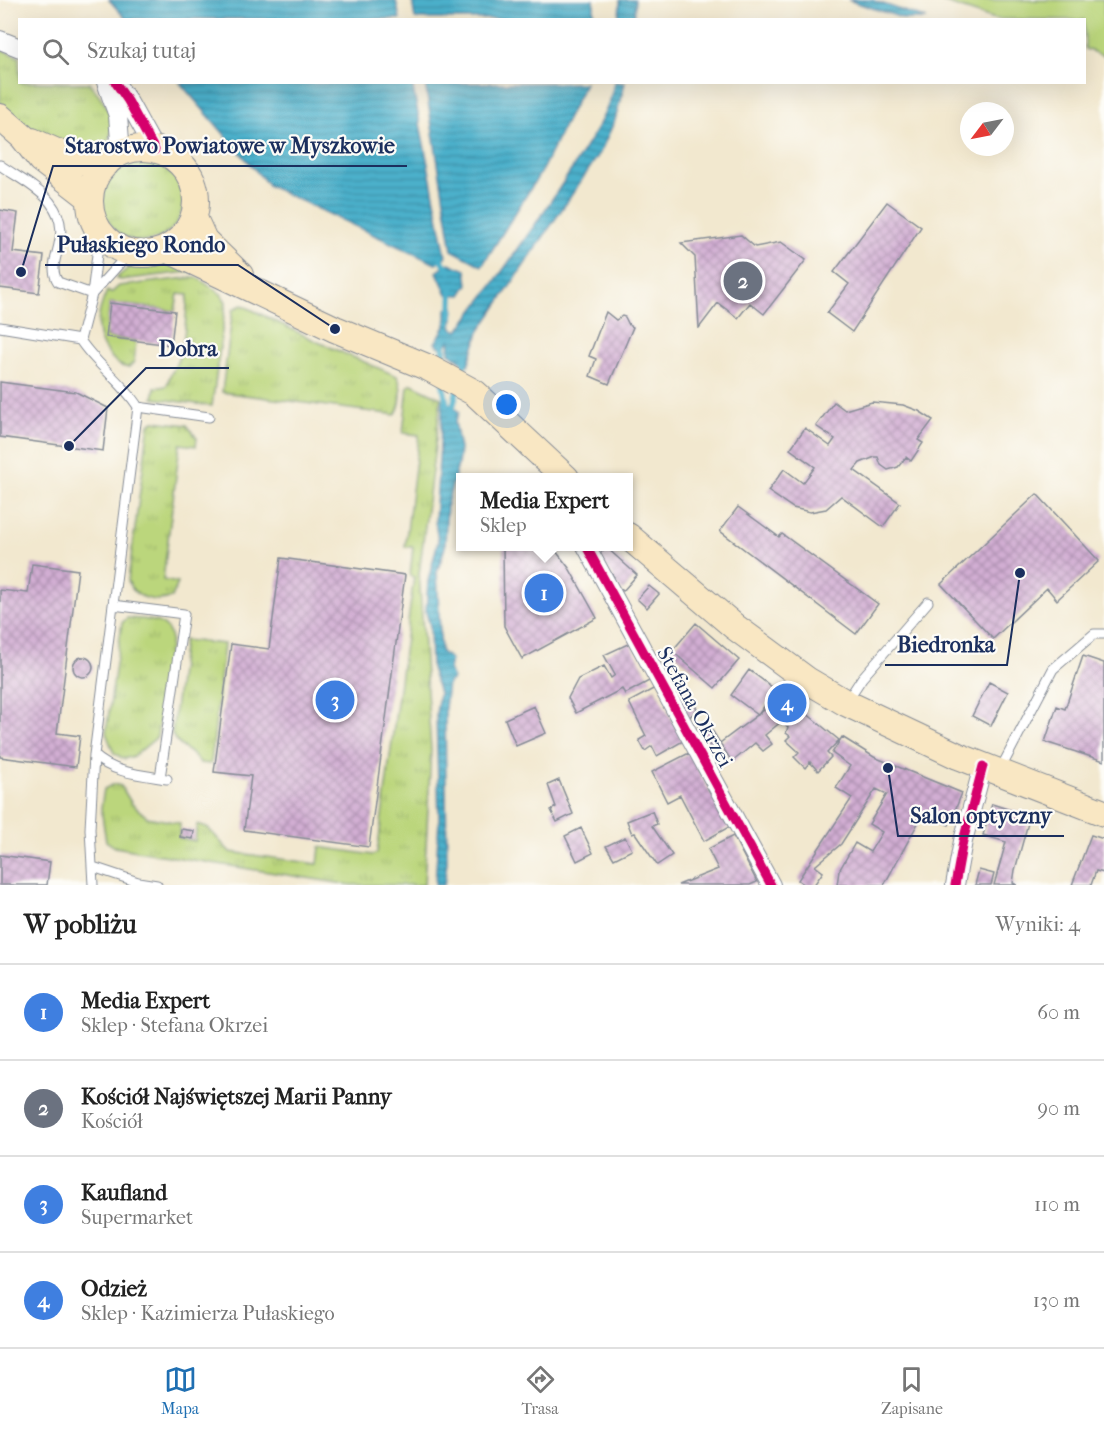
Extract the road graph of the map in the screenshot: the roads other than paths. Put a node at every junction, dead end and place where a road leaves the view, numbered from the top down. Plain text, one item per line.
1 (0, 40) edge
2 (18, 47) edge
3 (107, 84) edge
4 (116, 84) edge
5 (0, 117) edge
6 (23, 137) junction
7 (155, 150) junction
8 (113, 159) junction
9 (0, 165) edge
10 (90, 198) junction
11 (194, 218) junction
12 (100, 231) junction
13 (167, 249) junction
14 (130, 252) junction
15 (92, 294) junction
16 (264, 294) junction
17 (0, 327) edge
18 (80, 340) junction
19 (138, 407) junction
20 (209, 417) dead end
21 (549, 468) edge
22 (633, 540) edge
23 (589, 551) edge
24 (928, 602) dead end
25 (113, 605) junction
26 (1104, 634) edge
27 (846, 703) junction
28 (94, 755) junction
29 (991, 769) junction
30 (1104, 813) edge
31 (93, 867) junction
32 (93, 885) edge
33 (157, 885) edge
34 (771, 885) edge
35 (956, 885) edge

1 - 2 street
3 - 8 street
4 - 7 street
5 - 6 main road
6 - 8 main road
6 - 10 main road
7 - 8 main road
7 - 11 main road
8 - 10 main road
9 - 15 lane
10 - 12 main road
11 - 13 main road
11 - 16 main road
12 - 14 main road
12 - 15 lane
13 - 14 main road
13 - 16 main road
14 - 15 lane
15 - 18 lane
16 - 21 main road
17 - 18 lane
18 - 19 lane
19 - 20 lane
19 - 25 lane
22 - 27 main road
23 - 34 street, Stefana Okrzei
24 - 27 lane
25 - 28 lane
25 - 28 lane
26 - 29 lane
27 - 29 main road
28 - 31 lane
29 - 30 main road
29 - 35 street
31 - 32 lane
31 - 33 lane

